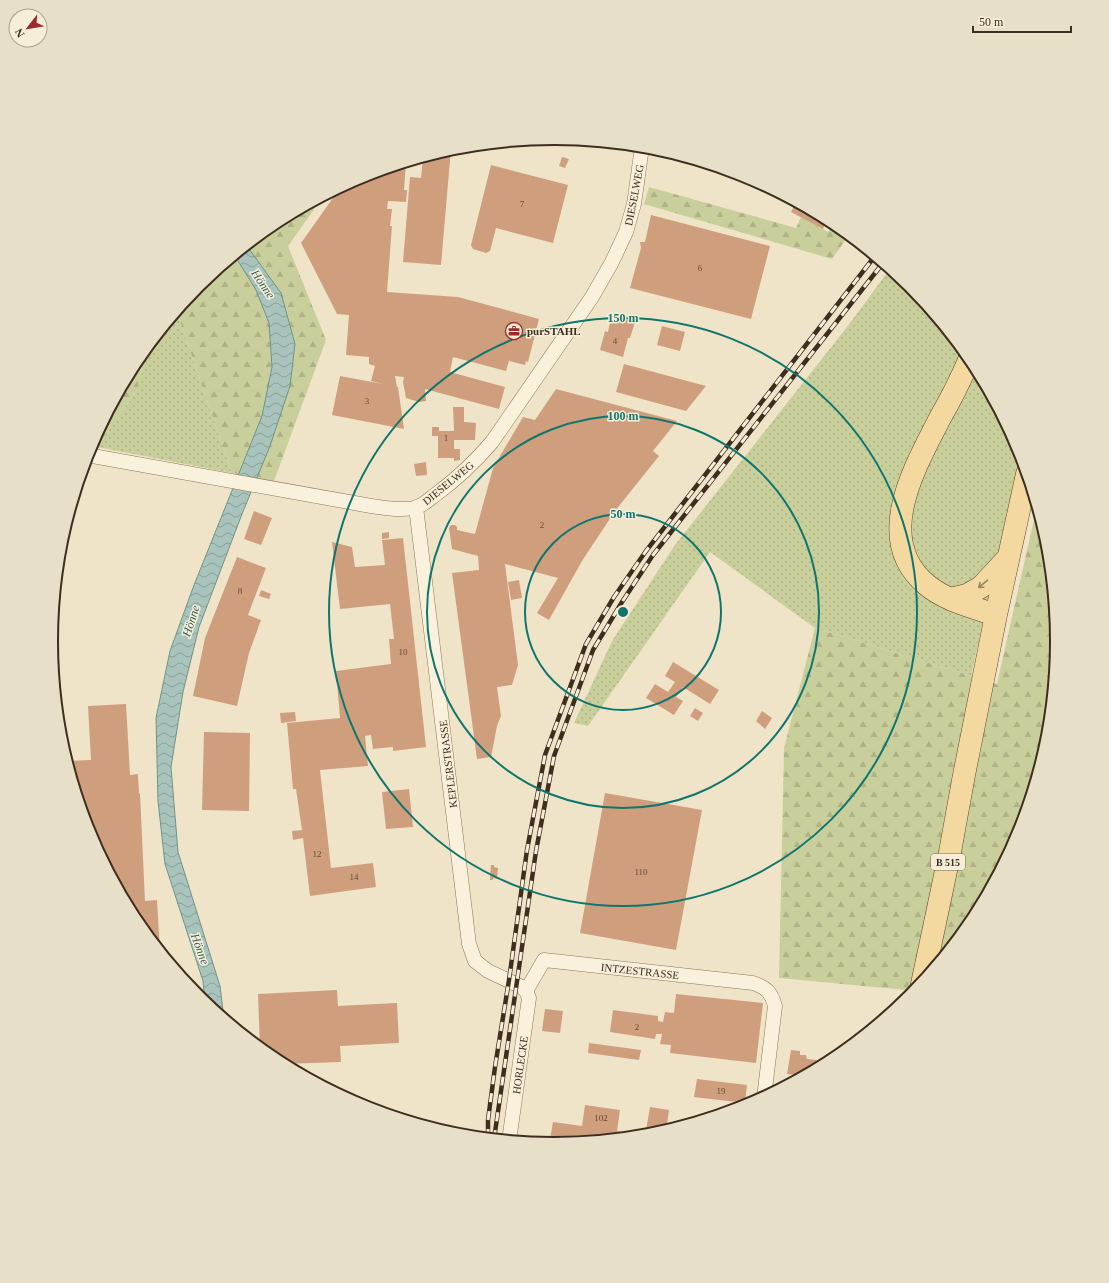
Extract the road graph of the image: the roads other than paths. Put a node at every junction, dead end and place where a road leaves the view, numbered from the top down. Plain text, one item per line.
1 (641, 153) edge
2 (966, 365) edge
3 (94, 456) edge
4 (1025, 483) edge
5 (416, 507) junction
6 (1009, 558) junction
7 (950, 599) junction
8 (996, 615) junction
9 (924, 973) edge
10 (526, 991) junction
11 (765, 1091) edge
12 (510, 1136) edge

1 - 5 street, DIESELWEG
2 - 7 main road
3 - 5 street, DIESELWEG
4 - 6 main road, B 515
5 - 10 street, KEPLERSTRASSE
6 -> 7 main road
6 - 8 main road, B 515
7 - 8 main road
8 - 9 main road, B 515
10 - 11 street, INTZESTRASSE
10 - 12 street, HORLECKE

